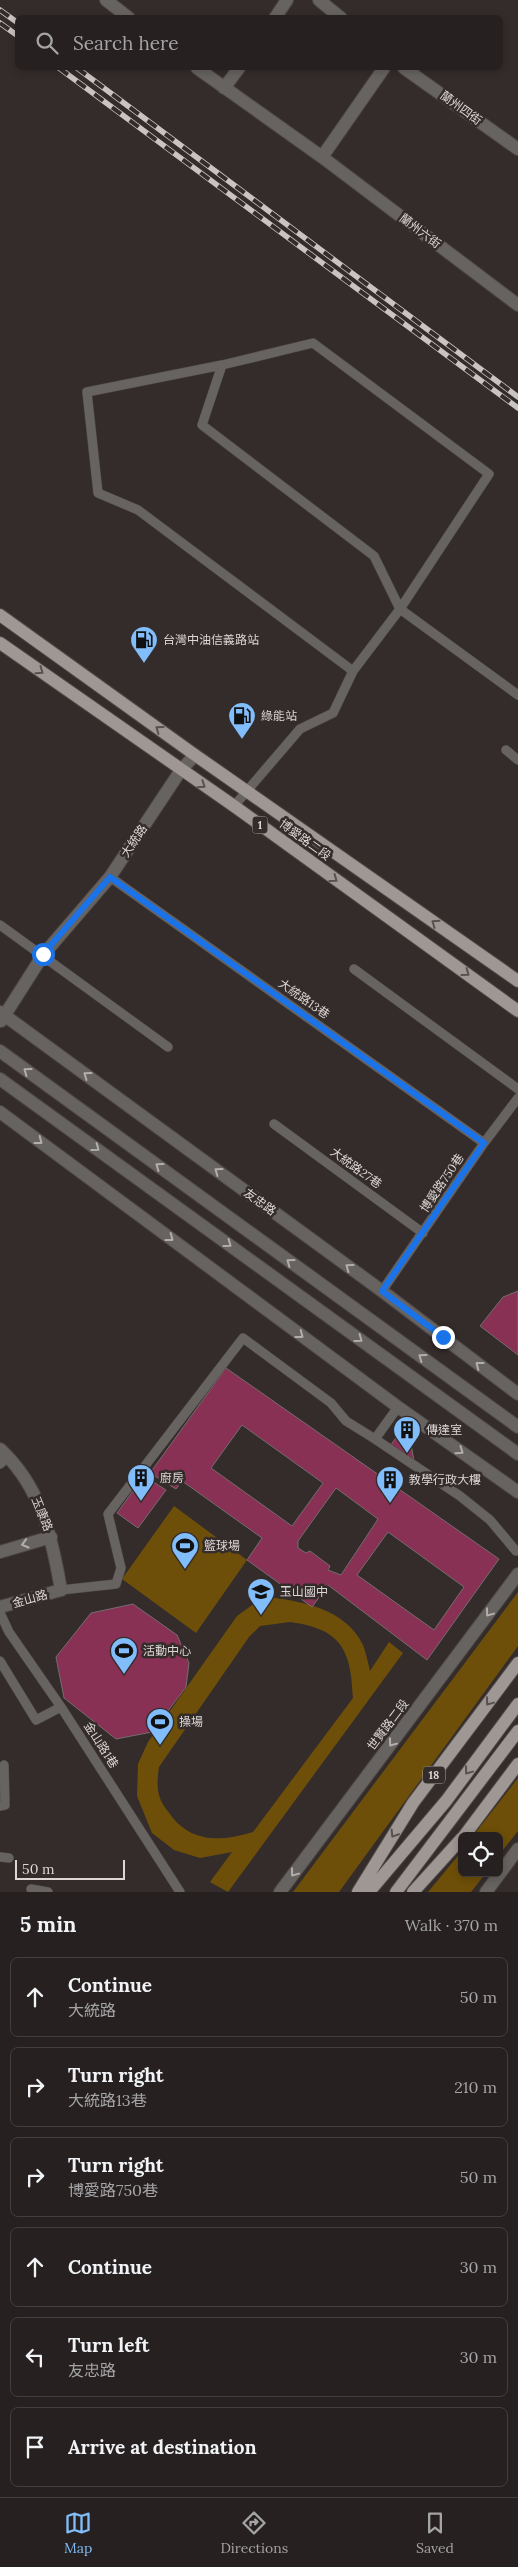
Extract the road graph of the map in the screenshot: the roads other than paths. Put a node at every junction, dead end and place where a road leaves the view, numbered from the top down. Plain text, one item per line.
1 (106, 0) edge
2 (287, 0) edge
3 (319, 0) edge
4 (125, 15) edge
5 (277, 15) edge
6 (336, 15) edge
7 (200, 70) edge
8 (238, 70) edge
9 (383, 70) edge
10 (407, 70) edge
11 (224, 88) junction
12 (518, 149) edge
13 (322, 157) junction
14 (518, 305) edge
15 (222, 365) junction
16 (400, 609) junction
17 (0, 615) edge
18 (0, 643) edge
19 (353, 671) junction
20 (518, 695) edge
21 (506, 750) dead end
22 (195, 755) junction
23 (518, 760) edge
24 (181, 770) junction
25 (248, 790) junction
26 (234, 806) junction
27 (110, 877) junction
28 (0, 925) edge
29 (43, 954) junction
30 (354, 970) dead end
31 (518, 981) edge
32 (518, 1010) edge
33 (2, 1016) edge
34 (168, 1047) dead end
35 (0, 1051) edge
36 (0, 1079) edge
37 (518, 1089) edge
38 (518, 1098) edge
39 (0, 1112) edge
40 (274, 1124) dead end
41 (484, 1143) junction
42 (423, 1233) junction
43 (382, 1291) junction
44 (518, 1394) edge
45 (398, 1408) junction
46 (518, 1427) edge
47 (375, 1439) junction
48 (518, 1454) edge
49 (3, 1457) edge
50 (518, 1492) edge
51 (51, 1537) junction
52 (516, 1551) dead end
53 (0, 1552) edge
54 (518, 1574) edge
55 (60, 1590) junction
56 (0, 1607) edge
57 (0, 1613) edge
58 (0, 1661) edge
59 (518, 1663) edge
60 (518, 1704) edge
61 (61, 1707) junction
62 (518, 1731) edge
63 (518, 1764) edge
64 (4, 1765) dead end
65 (0, 1806) edge
66 (467, 1832) edge
67 (458, 1842) edge
68 (518, 1849) edge
69 (31, 1889) dead end
70 (48, 1892) edge
71 (180, 1892) edge
72 (280, 1892) edge
73 (358, 1892) edge
74 (369, 1892) edge
75 (396, 1892) edge
76 (413, 1892) edge
77 (486, 1892) edge

1 - 4 street
2 - 5 street
3 - 6 street
7 - 11 street, 蘭州六街
8 - 11 street
9 - 13 street
10 - 12 street, 蘭州四街
11 - 13 street, 蘭州六街
13 - 14 street, 蘭州六街
15 - 16 lane
15 - 16 lane
15 - 19 lane
16 - 19 lane
16 - 20 lane
22 -> 17 main road, 博愛路二段 / 1
18 -> 24 main road, 博愛路二段 / 1
19 - 25 lane
21 - 23 lane
22 - 24 street, 大統路
22 - 25 main road, 博愛路二段 / 1
24 -> 26 main road, 博愛路二段 / 1
24 - 27 street, 大統路
25 - 26 lane
31 -> 25 main road, 博愛路二段 / 1
26 -> 32 main road, 博愛路二段 / 1
27 - 29 street, 大統路
27 - 41 lane, 大統路13巷
28 - 29 lane
29 - 33 street, 大統路
29 - 34 lane
30 - 37 lane
43 -> 33 street, 友忠路
46 -> 35 street
36 -> 48 street
38 - 41 lane, 博愛路750巷
39 -> 45 street
40 - 42 lane, 大統路27巷
41 - 42 lane, 博愛路750巷
42 - 43 lane, 博愛路750巷
44 -> 43 street, 友忠路
45 - 47 lane
45 -> 50 street
47 - 52 lane
47 - 55 lane
49 - 51 street, 玉康路
51 -> 53 street
51 - 55 street, 玉康路
54 -> 72 street, 世賢路二段
55 - 56 street, 金山路
57 - 61 lane, 金山路1巷
58 - 61 lane
59 -> 73 main road, 18
60 -> 74 main road, 18
61 - 71 lane, 金山路1巷
62 - 75 main road
63 - 66 main road
64 - 65 lane
67 - 76 main road
68 - 77 street
69 - 70 lane

